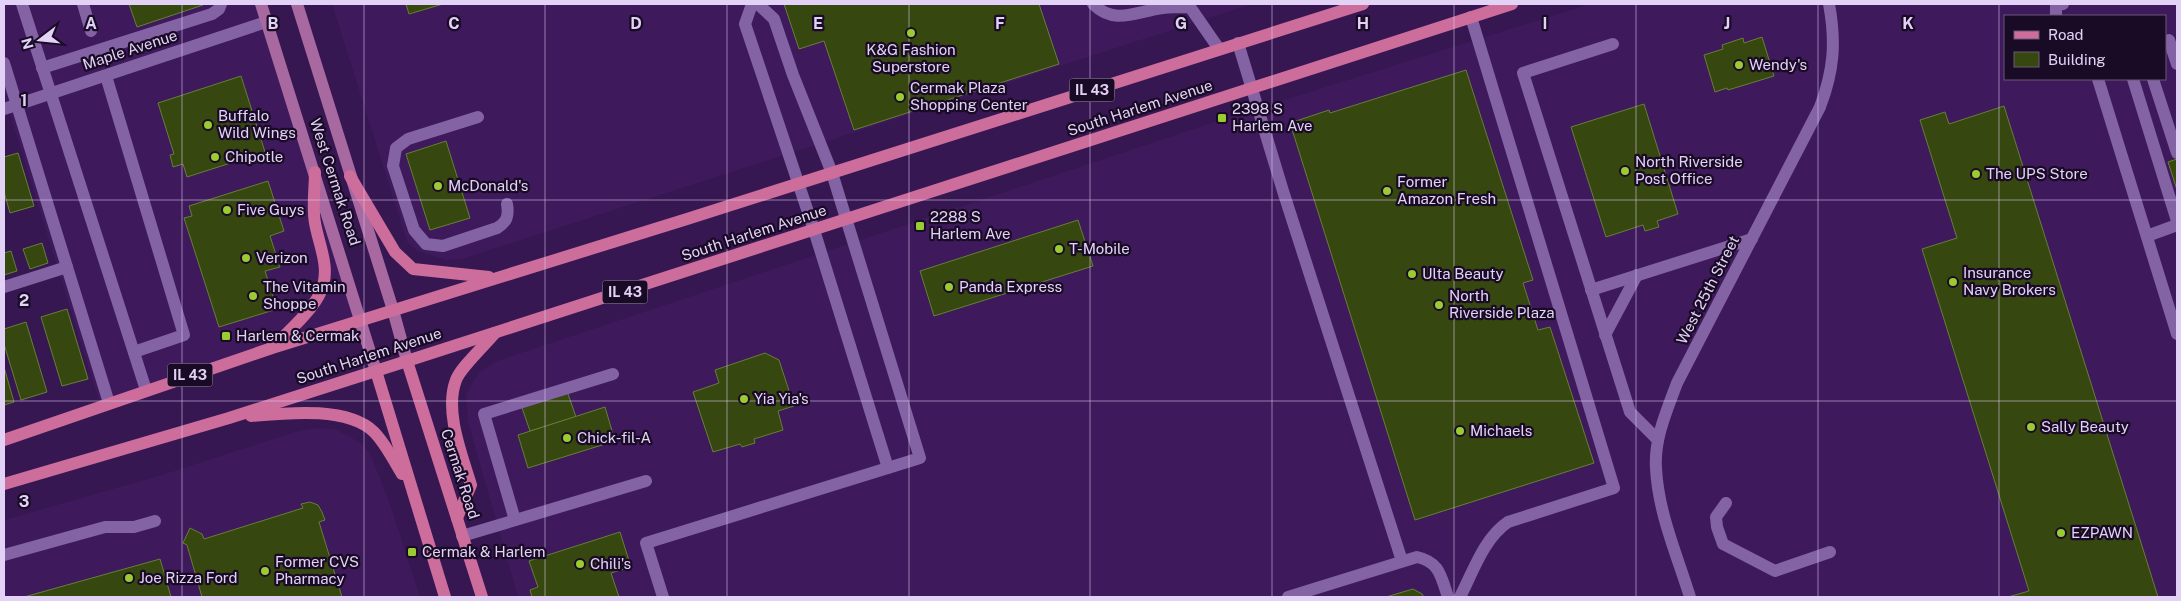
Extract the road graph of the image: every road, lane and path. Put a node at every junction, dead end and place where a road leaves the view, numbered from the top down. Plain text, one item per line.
1 (22, 4) edge
2 (83, 4) edge
3 (221, 4) edge
4 (261, 4) edge
5 (297, 4) edge
6 (752, 4) edge
7 (758, 4) edge
8 (1093, 4) edge
9 (1363, 4) edge
10 (1512, 4) edge
11 (1828, 4) edge
12 (2063, 4) edge
13 (2056, 15) edge
14 (1470, 17) junction
15 (266, 22) junction
16 (91, 31) dead end
17 (2170, 39) edge
18 (1238, 43) junction
19 (1613, 44) dead end
20 (1219, 49) junction
21 (4, 63) edge
22 (2177, 64) edge
23 (42, 68) junction
24 (106, 76) junction
25 (2098, 80) edge
26 (2133, 80) edge
27 (2153, 80) edge
28 (1252, 88) junction
29 (50, 94) junction
30 (16, 105) junction
31 (4, 109) edge
32 (478, 117) dead end
33 (2177, 153) edge
34 (315, 172) junction
35 (832, 173) junction
36 (350, 176) junction
37 (799, 184) junction
38 (507, 204) dead end
39 (846, 220) junction
40 (2177, 220) edge
41 (2177, 225) edge
42 (814, 230) junction
43 (2147, 236) junction
44 (1752, 239) junction
45 (67, 267) junction
46 (1637, 275) junction
47 (497, 277) junction
48 (4, 287) edge
49 (1591, 290) junction
50 (393, 310) junction
51 (361, 320) junction
52 (496, 332) junction
53 (2177, 334) edge
54 (1605, 335) junction
55 (272, 348) junction
56 (134, 352) junction
57 (407, 361) junction
58 (376, 371) junction
59 (613, 374) dead end
60 (146, 390) junction
61 (109, 403) junction
62 (229, 418) junction
63 (4, 440) edge
64 (1658, 440) junction
65 (888, 468) junction
66 (646, 481) dead end
67 (4, 484) edge
68 (413, 495) junction
69 (1726, 503) dead end
70 (457, 518) junction
71 (515, 520) junction
72 (155, 521) dead end
73 (462, 536) junction
74 (1830, 552) dead end
75 (4, 555) edge
76 (1402, 561) junction
77 (445, 597) edge
78 (482, 597) edge
79 (663, 597) edge
80 (1288, 597) edge
81 (1448, 597) edge
82 (1460, 597) edge
83 (1690, 597) edge

1 - 23 street
2 - 16 street
3 - 23 street
4 - 15 main road, West Cermak Road
5 - 36 main road, West Cermak Road
6 - 37 street
7 - 35 street
8 - 20 street
9 - 18 main road, IL 43
10 - 14 main road, South Harlem Avenue / IL 43
11 - 44 street, West 25th Street
12 - 13 street
14 - 28 main road, South Harlem Avenue / IL 43
14 - 82 street
15 - 24 street, Maple Avenue
15 - 34 main road, West Cermak Road
17 - 22 street
18 - 20 main road, IL 43
18 - 28 street
19 - 49 street
20 - 35 main road, IL 43
21 - 30 street
23 - 29 street
24 - 29 street, Maple Avenue
24 - 56 street
25 - 43 street
26 - 40 street
27 - 33 street
28 - 39 main road, South Harlem Avenue / IL 43
28 - 76 street
29 - 30 street, Maple Avenue
29 - 56 street
30 - 31 street, Maple Avenue
30 - 45 street
32 - 38 street
34 - 51 main road, West Cermak Road
34 - 55 main road
35 - 37 main road, IL 43
35 - 39 street
36 - 47 main road
36 - 50 main road, West Cermak Road
37 - 42 street
37 - 47 main road, IL 43
39 - 42 main road, South Harlem Avenue / IL 43
39 - 65 street
41 - 43 street
42 - 52 main road, South Harlem Avenue / IL 43
42 - 65 street
43 - 53 street
44 - 46 street
44 - 64 street, West 25th Street
45 - 48 street
45 - 61 street
46 - 49 street
46 - 54 street
47 - 50 main road, IL 43
49 - 54 street
50 - 51 main road, IL 43
50 - 57 main road, West Cermak Road
51 - 55 main road, IL 43
51 - 58 main road, West Cermak Road
52 - 57 main road, South Harlem Avenue / IL 43
52 - 70 main road
54 - 64 street
55 - 60 main road, IL 43
56 - 60 street
57 - 58 main road, South Harlem Avenue / IL 43
57 - 70 main road, Cermak Road
58 - 62 main road, South Harlem Avenue / IL 43
58 - 68 main road
59 - 71 street
60 - 61 main road, IL 43
61 - 63 main road, IL 43
62 - 67 main road, South Harlem Avenue / IL 43
62 - 68 main road
64 - 83 street, West 25th Street
65 - 79 street
66 - 71 street
68 - 77 main road
69 - 74 street
70 - 73 main road, Cermak Road
71 - 73 street
72 - 75 street
73 - 78 main road, Cermak Road
76 - 80 street
76 - 81 street

